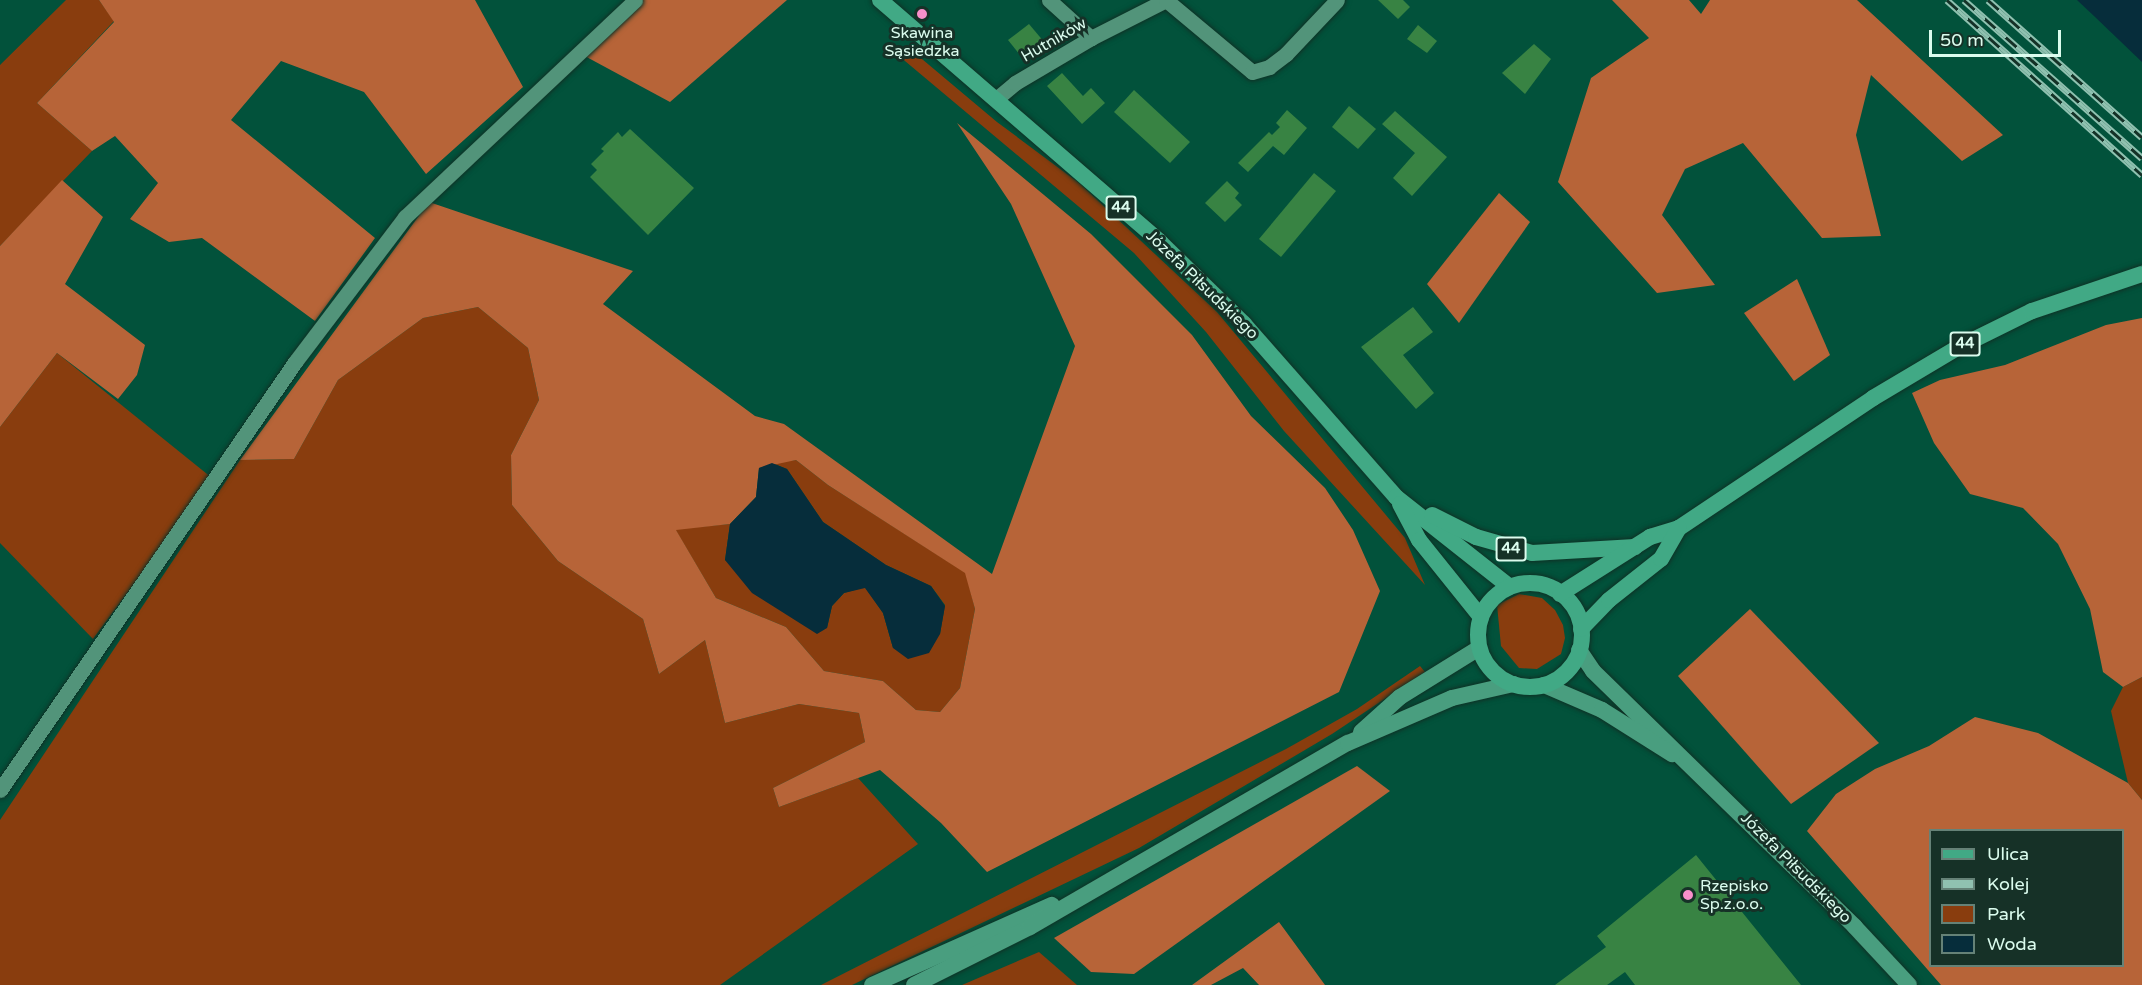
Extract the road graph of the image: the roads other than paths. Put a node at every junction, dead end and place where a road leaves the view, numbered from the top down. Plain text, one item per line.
1 (635, 0) edge
2 (880, 0) edge
3 (888, 0) edge
4 (1049, 0) edge
5 (1166, 0) edge
6 (1337, 0) edge
7 (906, 21) junction
8 (1091, 38) junction
9 (996, 99) junction
10 (2142, 274) edge
11 (1396, 498) junction
12 (1679, 528) junction
13 (1636, 547) junction
14 (1510, 587) junction
15 (1560, 594) junction
16 (1481, 617) junction
17 (1581, 629) junction
18 (1479, 648) junction
19 (1579, 650) junction
20 (1513, 684) junction
21 (1544, 685) junction
22 (1348, 743) junction
23 (1678, 757) junction
24 (0, 790) edge
25 (1076, 897) junction
26 (872, 985) edge
27 (914, 985) edge
28 (1909, 985) edge

1 - 24 street
2 - 7 main road, Józefa Piłsudskiego / 44
3 - 7 main road, Józefa Piłsudskiego / 44
4 - 8 street
5 - 6 street, Hutników
5 - 8 street, Hutników
7 - 9 main road, Józefa Piłsudskiego / 44
8 - 9 street, Hutników
9 - 11 main road, Józefa Piłsudskiego / 44
10 - 12 main road, 44
11 - 13 main road, 44
11 - 14 main road, Józefa Piłsudskiego / 44
11 - 16 main road, Józefa Piłsudskiego / 44
12 - 13 main road, 44
12 - 17 main road, 44
13 - 15 main road, 44
14 - 15 main road, 44
14 - 16 main road
15 - 17 main road
16 - 18 main road
17 - 19 main road
18 - 20 main road
18 - 22 main road
19 - 21 main road
19 - 23 main road, Józefa Piłsudskiego
20 - 21 main road
20 - 22 main road
21 - 23 main road, Józefa Piłsudskiego
22 - 25 main road
23 - 28 main road, Józefa Piłsudskiego
25 - 26 main road
25 - 27 main road

